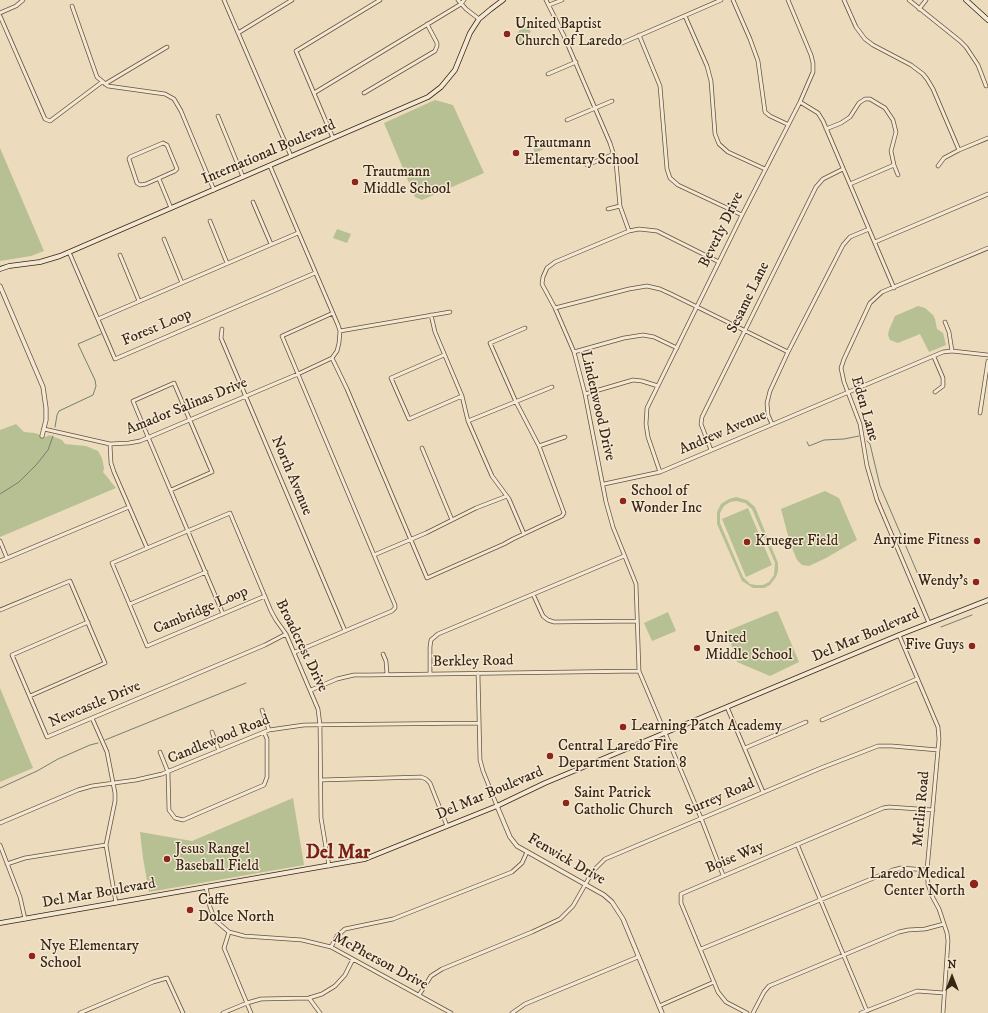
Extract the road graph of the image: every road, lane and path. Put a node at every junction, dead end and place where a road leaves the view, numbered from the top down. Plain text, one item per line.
1 (23, 0) edge
2 (224, 0) edge
3 (292, 0) edge
4 (380, 0) edge
5 (458, 0) edge
6 (464, 0) edge
7 (503, 0) edge
8 (546, 0) edge
9 (562, 0) edge
10 (721, 0) edge
11 (733, 0) edge
12 (788, 0) edge
13 (844, 0) edge
14 (909, 0) edge
15 (926, 0) edge
16 (966, 0) edge
17 (461, 4) junction
18 (549, 5) junction
19 (72, 6) dead end
20 (919, 8) junction
21 (0, 15) edge
22 (685, 16) junction
23 (479, 19) junction
24 (988, 20) edge
25 (427, 24) junction
26 (238, 33) junction
27 (639, 35) junction
28 (622, 42) dead end
29 (168, 47) dead end
30 (576, 62) junction
31 (548, 74) dead end
32 (103, 83) junction
33 (986, 86) dead end
34 (314, 93) junction
35 (364, 93) dead end
36 (612, 101) dead end
37 (800, 102) junction
38 (595, 108) junction
39 (218, 116) dead end
40 (568, 120) dead end
41 (787, 124) junction
42 (826, 129) junction
43 (333, 138) junction
44 (988, 138) edge
45 (959, 150) junction
46 (614, 154) junction
47 (291, 156) junction
48 (587, 165) dead end
49 (894, 165) junction
50 (270, 166) junction
51 (938, 166) dead end
52 (765, 169) junction
53 (843, 169) junction
54 (898, 175) dead end
55 (243, 177) junction
56 (158, 179) junction
57 (850, 184) junction
58 (214, 190) junction
59 (988, 194) edge
60 (253, 202) dead end
61 (620, 206) junction
62 (171, 208) junction
63 (608, 209) dead end
64 (742, 215) junction
65 (210, 221) dead end
66 (869, 229) junction
67 (629, 231) junction
68 (298, 233) junction
69 (164, 239) dead end
70 (875, 242) junction
71 (271, 244) junction
72 (988, 248) edge
73 (69, 252) junction
74 (120, 255) dead end
75 (719, 262) junction
76 (227, 263) junction
77 (0, 269) edge
78 (315, 273) junction
79 (182, 282) junction
80 (0, 286) edge
81 (894, 288) junction
82 (139, 301) junction
83 (697, 307) junction
84 (555, 308) junction
85 (333, 312) junction
86 (450, 312) dead end
87 (431, 315) junction
88 (98, 319) junction
89 (945, 322) dead end
90 (525, 328) dead end
91 (222, 329) dead end
92 (340, 331) junction
93 (744, 331) junction
94 (676, 348) junction
95 (952, 351) junction
96 (574, 352) junction
97 (788, 352) junction
98 (444, 355) junction
99 (988, 355) edge
100 (934, 357) junction
101 (332, 358) junction
102 (988, 361) edge
103 (298, 374) junction
104 (658, 386) junction
105 (552, 387) dead end
106 (848, 392) junction
107 (935, 392) dead end
108 (585, 394) junction
109 (245, 396) junction
110 (462, 396) junction
111 (516, 402) junction
112 (980, 413) dead end
113 (190, 419) junction
114 (468, 421) junction
115 (772, 424) junction
116 (44, 429) junction
117 (42, 436) dead end
118 (148, 437) junction
119 (565, 438) dead end
120 (110, 444) junction
121 (539, 446) junction
122 (422, 448) dead end
123 (711, 450) junction
124 (660, 472) junction
125 (604, 484) junction
126 (171, 490) junction
127 (507, 496) junction
128 (129, 507) junction
129 (230, 513) joint
130 (452, 520) junction
131 (188, 530) junction
132 (524, 534) junction
133 (411, 539) junction
134 (0, 541) edge
135 (146, 548) junction
136 (374, 555) junction
137 (624, 556) junction
138 (8, 558) junction
139 (0, 561) edge
140 (206, 572) junction
141 (533, 594) junction
142 (265, 596) junction
143 (988, 600) edge
144 (130, 604) junction
145 (0, 610) edge
146 (223, 614) junction
147 (637, 621) junction
148 (88, 622) junction
149 (929, 623) junction
150 (345, 631) junction
151 (286, 634) junction
152 (899, 635) junction
153 (295, 652) junction
154 (382, 654) dead end
155 (638, 671) junction
156 (478, 673) junction
157 (386, 674) junction
158 (430, 674) junction
159 (917, 679) junction
160 (311, 690) junction
161 (30, 696) junction
162 (727, 707) junction
163 (262, 710) dead end
164 (92, 718) junction
165 (822, 720) dead end
166 (806, 722) dead end
167 (478, 723) junction
168 (320, 725) junction
169 (269, 730) junction
170 (212, 732) dead end
171 (264, 732) junction
172 (664, 734) junction
173 (744, 748) junction
174 (938, 750) junction
175 (219, 751) junction
176 (160, 752) dead end
177 (168, 772) junction
178 (321, 780) junction
179 (113, 782) junction
180 (763, 792) junction
181 (497, 806) junction
182 (933, 810) junction
183 (701, 818) junction
184 (0, 823) edge
185 (447, 826) junction
186 (797, 844) junction
187 (0, 845) edge
188 (106, 845) junction
189 (527, 852) junction
190 (7, 864) junction
191 (329, 866) junction
192 (928, 870) junction
193 (723, 875) junction
194 (586, 884) junction
195 (206, 887) junction
196 (821, 899) junction
197 (116, 903) junction
198 (25, 919) junction
199 (0, 923) edge
200 (944, 924) junction
201 (229, 932) junction
202 (331, 947) junction
203 (701, 949) junction
204 (844, 955) junction
205 (638, 957) junction
206 (353, 959) junction
207 (714, 982) junction
208 (944, 993) junction
209 (419, 995) junction
210 (309, 998) junction
211 (247, 1003) junction
212 (658, 1006) junction
213 (867, 1011) junction
214 (660, 1012) edge
215 (80, 1013) edge
216 (183, 1013) edge
217 (223, 1013) edge
218 (251, 1013) edge
219 (320, 1013) edge
220 (450, 1013) edge
221 (512, 1013) edge
222 (747, 1013) edge
223 (753, 1013) edge
224 (861, 1013) edge
225 (942, 1013) edge

1 - 21 street
2 - 26 street
3 - 26 street
4 - 34 street
5 - 17 street
6 - 17 street
7 - 23 main road, International Boulevard
8 - 18 street
9 - 18 street
10 - 22 street
11 - 41 street
12 - 37 street, Beverly Drive
13 - 45 street
14 - 20 street
15 - 20 street
16 - 24 main road
17 - 23 street
17 - 25 street
18 - 30 street
19 - 32 street
20 - 33 street
21 - 32 street
22 - 27 street
22 - 52 street
23 - 43 main road, International Boulevard
25 - 34 street
25 - 35 street
26 - 47 street
27 - 28 street
27 - 64 street
29 - 32 street
30 - 31 street
30 - 38 street
32 - 58 street
34 - 43 street
36 - 38 street
37 - 41 street, Beverly Drive
37 - 42 street
38 - 40 street
38 - 46 street
39 - 55 street
41 - 52 street, Beverly Drive
42 - 49 street
42 - 53 street
43 - 47 main road, International Boulevard
44 - 45 street
45 - 51 street
46 - 48 street
46 - 61 street
47 - 50 main road, International Boulevard
49 - 54 street
49 - 57 street
50 - 55 main road, International Boulevard
50 - 68 street
52 - 64 street, Beverly Drive
53 - 57 street
53 - 93 street, Sesame Lane
55 - 58 main road, International Boulevard
56 - 56 street
56 - 62 street
57 - 66 street
58 - 62 main road, International Boulevard
59 - 70 street
60 - 71 street
61 - 63 street
61 - 67 street
62 - 73 main road, International Boulevard
64 - 75 street, Beverly Drive
65 - 76 street
66 - 70 street
66 - 97 street
67 - 75 street, Lindenwood Drive
67 - 84 street, Lindenwood Drive
68 - 71 street
68 - 78 street
69 - 79 street
70 - 81 street
71 - 76 street
72 - 81 street, Eden Lane
73 - 77 main road, International Boulevard
73 - 88 street, Forest Loop
74 - 82 street
75 - 83 street, Beverly Drive
76 - 79 street
78 - 85 street
78 - 88 street, Forest Loop
79 - 82 street
80 - 116 street
81 - 106 street, Eden Lane
82 - 88 street
83 - 84 street
83 - 93 street
83 - 94 street, Beverly Drive
84 - 96 street, Lindenwood Drive
85 - 92 street
85 - 103 street
86 - 87 street
87 - 92 street
87 - 98 street
89 - 95 street
90 - 111 street
91 - 109 street, North Avenue
92 - 101 street
93 - 97 street
93 - 123 street, Sesame Lane
94 - 96 street
94 - 104 street, Beverly Drive
95 - 99 street
95 - 100 street, Andrew Avenue
96 - 108 street, Lindenwood Drive
97 - 115 street
98 - 110 street
98 - 110 street
100 - 106 street, Andrew Avenue
100 - 107 street
101 - 103 street, Amador Salinas Drive
101 - 133 street
102 - 112 street
103 - 109 street, Amador Salinas Drive
103 - 136 street
104 - 108 street
104 - 124 street, Beverly Drive
105 - 111 street
106 - 115 street, Andrew Avenue
106 - 149 street, Eden Lane
108 - 125 street, Lindenwood Drive
109 - 113 street, Amador Salinas Drive
109 - 150 street, North Avenue
110 - 114 street
111 - 114 street
111 - 121 street
113 - 118 street, Amador Salinas Drive
113 - 118 street
113 - 126 street
114 - 127 street
115 - 123 street, Andrew Avenue
116 - 117 street
116 - 120 street, Amador Salinas Drive
118 - 120 street, Amador Salinas Drive
118 - 126 street
119 - 121 street
120 - 128 street
121 - 132 street
122 - 130 street
123 - 124 street, Andrew Avenue
124 - 125 street, Andrew Avenue
125 - 137 street, Lindenwood Drive
126 - 131 street
127 - 130 street
127 - 132 street
128 - 135 street
128 - 138 street
129 - 131 street, Cambridge Loop
129 - 142 street, Broadcrest Drive
130 - 133 street
131 - 135 street, Cambridge Loop
131 - 140 street
132 - 133 street
133 - 136 street
134 - 138 street
135 - 144 street, Cambridge Loop
136 - 150 street
137 - 141 street
137 - 147 street, Lindenwood Drive
138 - 139 street
140 - 144 street
140 - 146 street
141 - 147 street
141 - 158 street
142 - 146 street, Cambridge Loop
142 - 151 street, Broadcrest Drive
143 - 149 main road, Del Mar Boulevard
144 - 146 street, Cambridge Loop
145 - 148 street
147 - 155 street, Lindenwood Drive
148 - 161 street
148 - 161 street, Newcastle Drive
149 - 152 main road, Del Mar Boulevard
150 - 153 street
151 - 153 street, Broadcrest Drive
151 - 164 street, Newcastle Drive
152 - 159 street, Merlin Road
152 - 162 main road, Del Mar Boulevard
153 - 160 street, Broadcrest Drive
154 - 157 street
155 - 156 street, Berkley Road
155 - 172 street, Lindenwood Drive
156 - 158 street, Berkley Road
156 - 167 street, Fenwick Drive
157 - 158 street, Berkley Road
157 - 160 street, Berkley Road
159 - 165 street
159 - 174 street, Merlin Road
160 - 168 street, Broadcrest Drive
161 - 164 street, Newcastle Drive
162 - 172 main road, Del Mar Boulevard
162 - 173 street
163 - 169 street
164 - 179 street
166 - 173 street
167 - 168 street, Candlewood Road
167 - 181 street, Fenwick Drive
168 - 169 street, Candlewood Road
168 - 178 street, Broadcrest Drive
169 - 171 street, Candlewood Road
170 - 175 street
171 - 175 street, Candlewood Road
171 - 177 street
172 - 181 main road, Del Mar Boulevard
172 - 183 street, Lindenwood Drive
173 - 180 street
174 - 180 street, Surrey Road
174 - 182 street, Merlin Road
175 - 177 street, Candlewood Road
176 - 177 street
177 - 179 street, Candlewood Road
178 - 185 street
178 - 191 street, Broadcrest Drive
179 - 184 street, Candlewood Road
179 - 188 street
180 - 183 street, Surrey Road
181 - 185 main road, Del Mar Boulevard
181 - 189 street, Fenwick Drive
182 - 186 street, Boise Way
182 - 192 street, Merlin Road
183 - 193 street, Lindenwood Drive
183 - 194 street, Surrey Road
185 - 191 main road, Del Mar Boulevard
186 - 193 street, Boise Way
186 - 196 street
187 - 190 street
188 - 190 street
188 - 197 street
189 - 194 street, Fenwick Drive
189 - 202 street
190 - 198 street
191 - 195 main road, Del Mar Boulevard
192 - 196 street
192 - 200 street, Merlin Road
193 - 203 street, Boise Way
194 - 205 street, Fenwick Drive
194 - 209 street, Surrey Road
195 - 197 main road, Del Mar Boulevard
195 - 201 street
196 - 203 street
196 - 204 street
197 - 198 main road, Del Mar Boulevard
198 - 199 main road, Del Mar Boulevard
200 - 204 street
200 - 208 street, Merlin Road
201 - 202 street, McPherson Drive
201 - 211 street
202 - 206 street, McPherson Drive
203 - 207 street, Boise Way
204 - 213 street
204 - 223 street
205 - 212 street, Fenwick Drive
205 - 221 street
206 - 209 street, McPherson Drive
206 - 210 street
207 - 212 street
207 - 222 street, Boise Way
208 - 213 street
208 - 225 street, Merlin Road
209 - 220 street, McPherson Drive
210 - 211 street
210 - 219 street
211 - 217 street
211 - 218 street
212 - 214 street, Fenwick Drive
213 - 224 street
215 - 216 street

